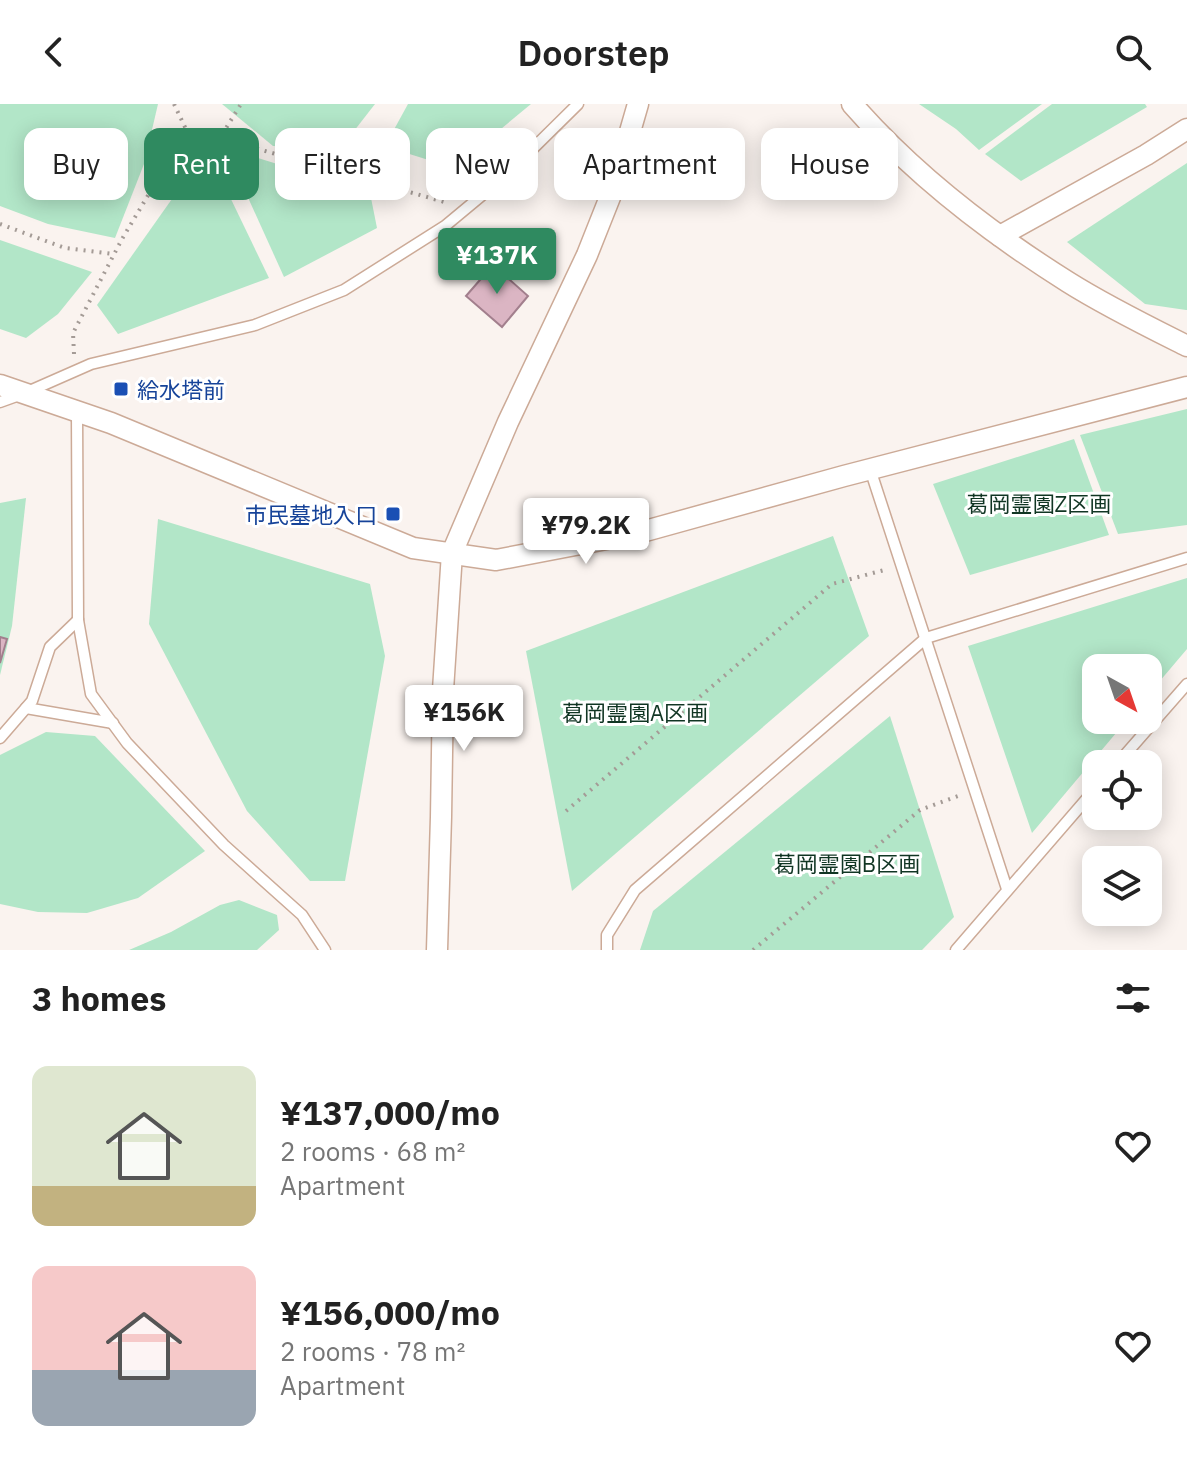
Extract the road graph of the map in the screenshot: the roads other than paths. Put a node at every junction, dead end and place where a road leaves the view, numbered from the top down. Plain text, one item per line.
1 (578, 104) edge
2 (638, 104) edge
3 (852, 104) edge
4 (1187, 129) edge
5 (1000, 236) junction
6 (1187, 346) edge
7 (0, 385) edge
8 (1187, 387) edge
9 (25, 393) junction
10 (0, 402) edge
11 (77, 412) junction
12 (870, 469) junction
13 (452, 553) junction
14 (1187, 558) edge
15 (78, 620) junction
16 (926, 638) junction
17 (1187, 684) edge
18 (26, 708) junction
19 (113, 723) junction
20 (0, 738) edge
21 (1129, 750) edge
22 (1082, 804) edge
23 (1007, 889) junction
24 (325, 950) edge
25 (437, 950) edge
26 (607, 950) edge
27 (956, 950) edge

1 - 9 lane
2 - 13 street
3 - 5 street
4 - 5 street
5 - 6 street
7 - 9 street
8 - 12 street
9 - 10 lane
9 - 11 street
11 - 13 street
11 - 15 lane
12 - 13 street
12 - 16 lane
13 - 25 street
14 - 16 lane
15 - 18 lane
15 - 19 lane
16 - 23 lane
16 - 26 lane
17 - 21 lane
18 - 19 lane
18 - 20 lane
19 - 24 lane
22 - 23 lane
23 - 27 lane

